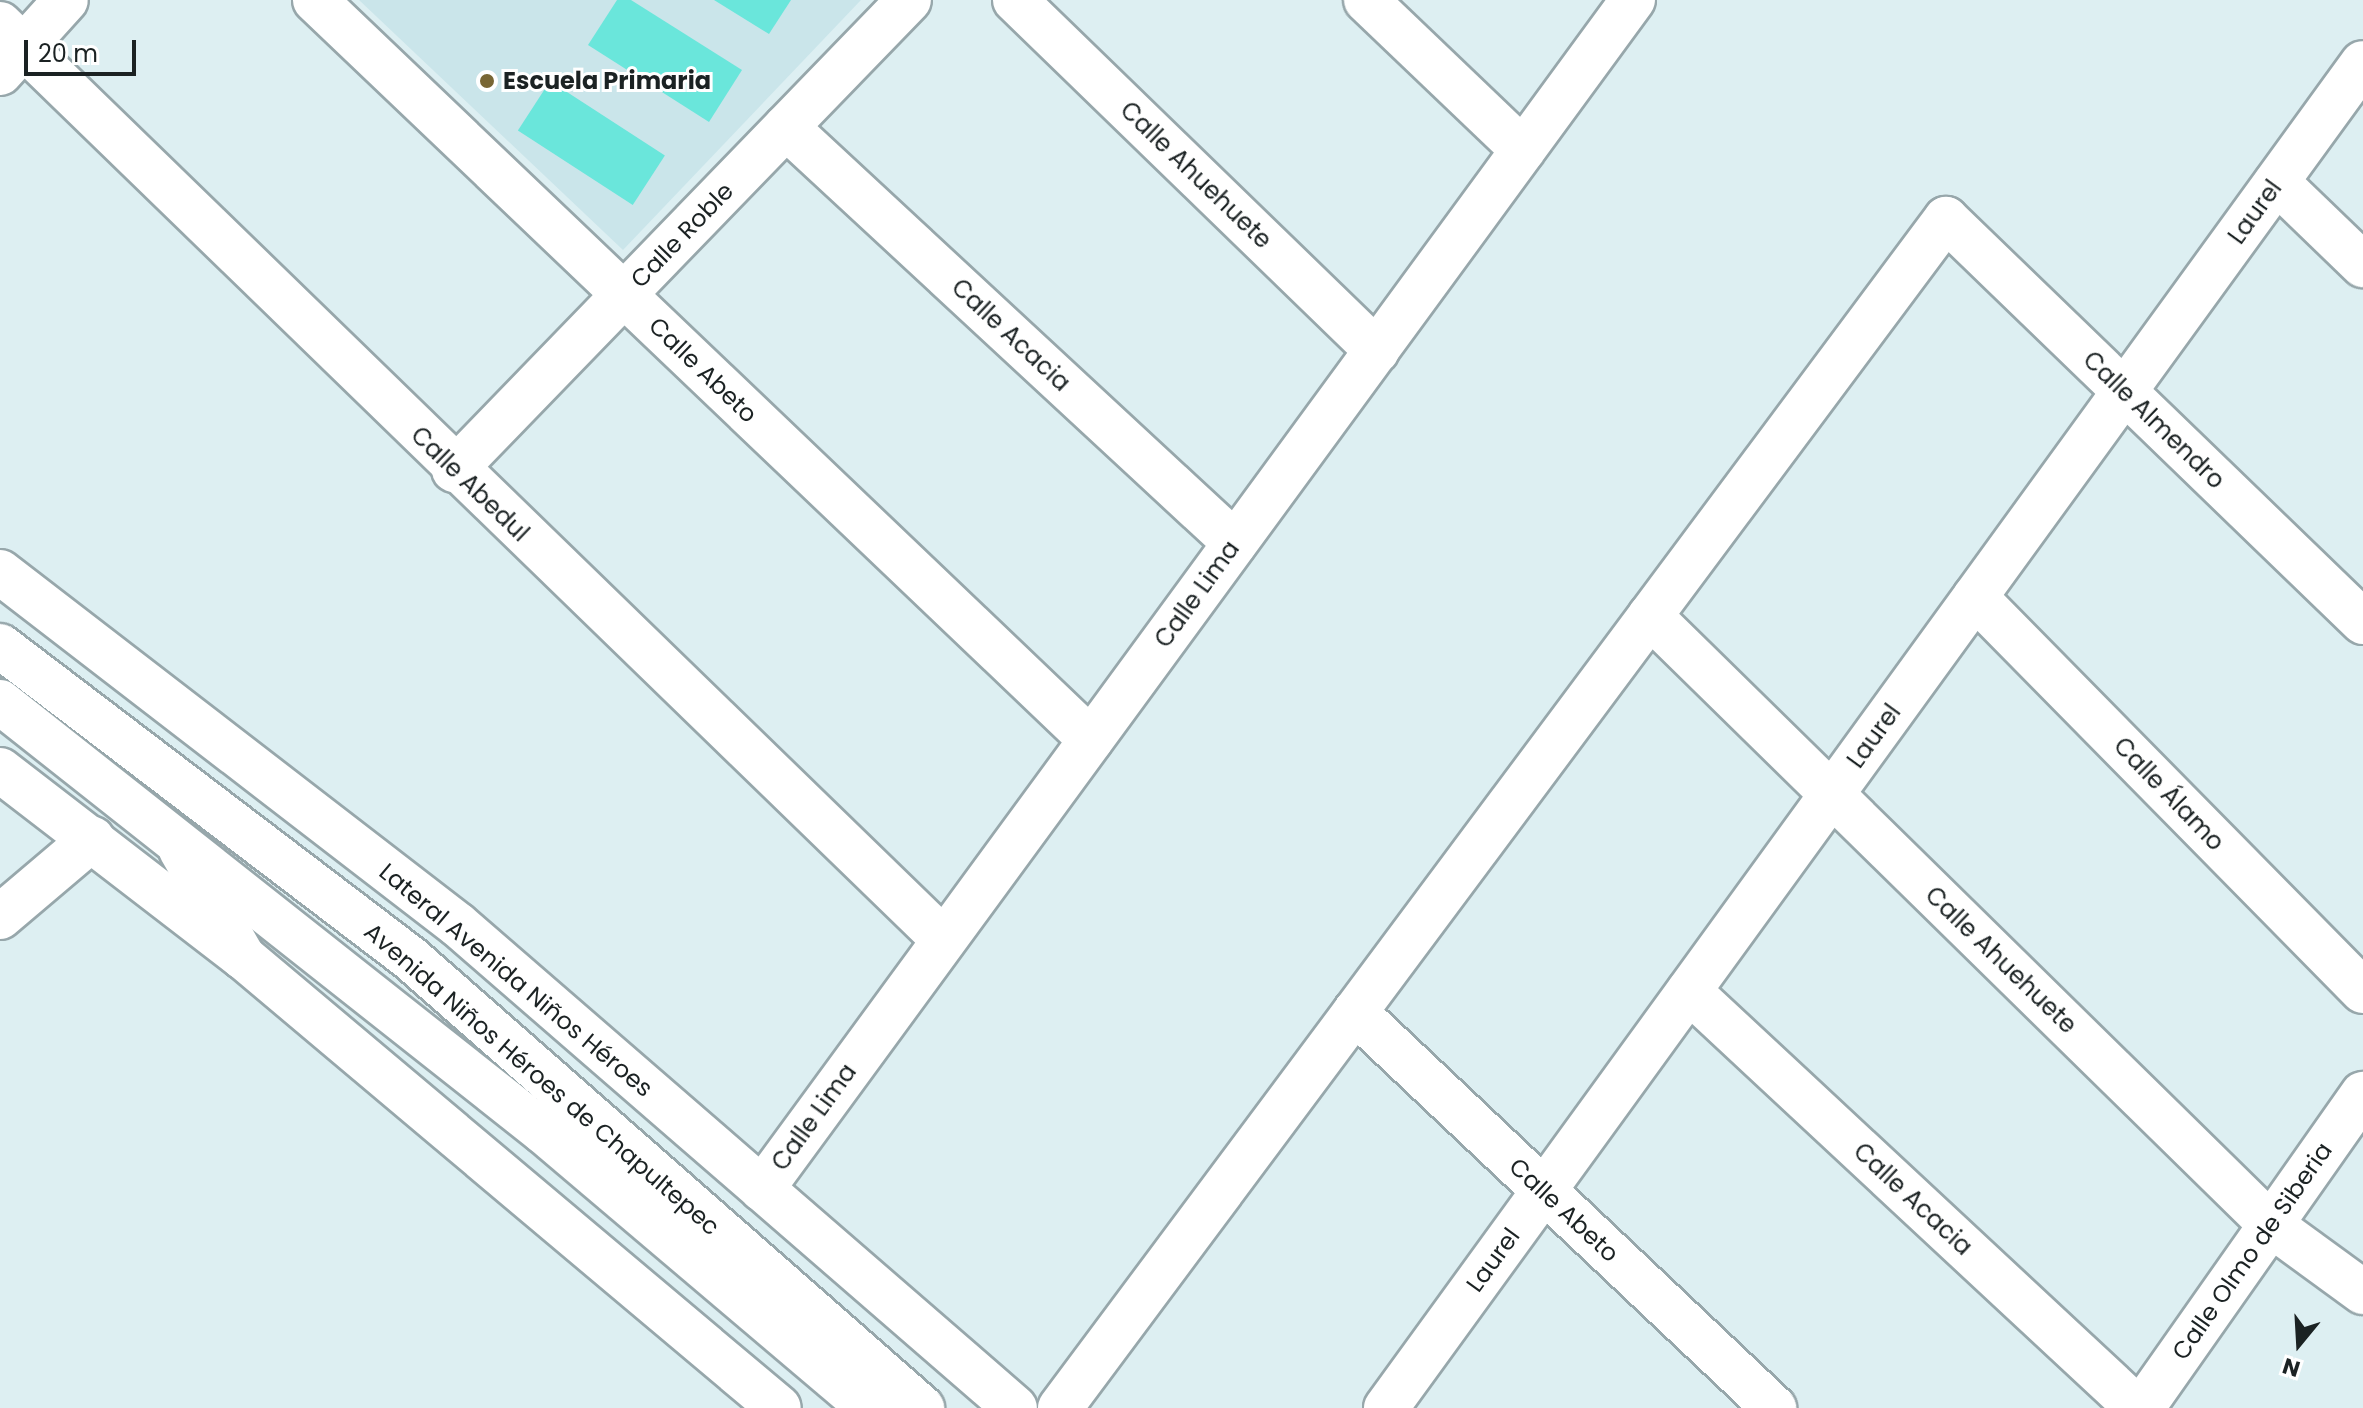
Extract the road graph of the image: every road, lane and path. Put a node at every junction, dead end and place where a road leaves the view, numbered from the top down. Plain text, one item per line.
1 (66, 0) edge
2 (315, 0) edge
3 (909, 0) edge
4 (1015, 0) edge
5 (1366, 0) edge
6 (1633, 0) edge
7 (8, 48) edge
8 (2363, 63) edge
9 (786, 127) junction
10 (1523, 150) junction
11 (2277, 182) junction
12 (2363, 265) edge
13 (624, 295) junction
14 (1377, 351) junction
15 (2125, 392) junction
16 (454, 470) junction
17 (1235, 543) junction
18 (0, 572) edge
19 (1975, 597) junction
20 (1650, 616) junction
21 (2363, 622) edge
22 (0, 646) edge
23 (0, 702) edge
24 (1091, 740) junction
25 (0, 770) edge
26 (1832, 794) junction
27 (168, 828) junction
28 (92, 839) junction
29 (0, 917) edge
30 (944, 940) junction
31 (243, 957) junction
32 (1689, 991) junction
33 (2363, 991) edge
34 (1355, 1012) junction
35 (2363, 1094) edge
36 (762, 1189) junction
37 (1543, 1191) junction
38 (2271, 1225) junction
39 (2363, 1292) edge
40 (1400, 1402) edge
41 (779, 1408) edge
42 (869, 1408) edge
43 (922, 1408) edge
44 (1015, 1408) edge
45 (1060, 1408) edge
46 (1774, 1408) edge
47 (2139, 1408) edge

1 - 7 street
2 - 13 street, Calle Abeto
3 - 9 street, Calle Roble
4 - 14 street, Calle Ahuehuete
5 - 10 street
6 - 10 street, Calle Lima
7 - 16 street, Calle Abedul
8 - 11 street, Laurel
9 - 13 street, Calle Roble
9 - 17 street, Calle Acacia
10 - 14 street, Calle Lima
11 - 12 street
11 - 15 street, Laurel
13 - 16 street, Calle Roble
13 - 24 street, Calle Abeto
14 - 17 street, Calle Lima
15 - 19 street, Laurel
15 - 20 street, Calle Almendro
15 - 21 street, Calle Almendro
16 - 30 street, Calle Abedul
17 - 24 street, Calle Lima
18 - 36 street, Lateral Avenida Niños Héroes
19 - 26 street, Laurel
19 - 33 street, Calle Álamo
20 - 26 street, Calle Ahuehuete
20 - 34 street
22 - 43 street, Avenida Niños Héroes de Chapultepec
23 - 27 street, Avenida Niños Héroes de Chapultepec
24 - 30 street, Calle Lima
25 - 28 street
26 - 32 street, Laurel
26 - 38 street, Calle Ahuehuete
27 - 31 street
27 - 42 street, Avenida Niños Héroes de Chapultepec
28 - 29 street
28 - 31 street
30 - 36 street, Calle Lima
31 - 41 street
32 - 37 street, Laurel
32 - 47 street, Calle Acacia
34 - 37 street, Calle Abeto
34 - 45 street
35 - 38 street, Calle Olmo de Siberia
36 - 44 street, Lateral Avenida Niños Héroes
37 - 40 street, Laurel
37 - 46 street, Calle Abeto
38 - 39 street, Calle Ahuehuete
38 - 47 street, Calle Olmo de Siberia

